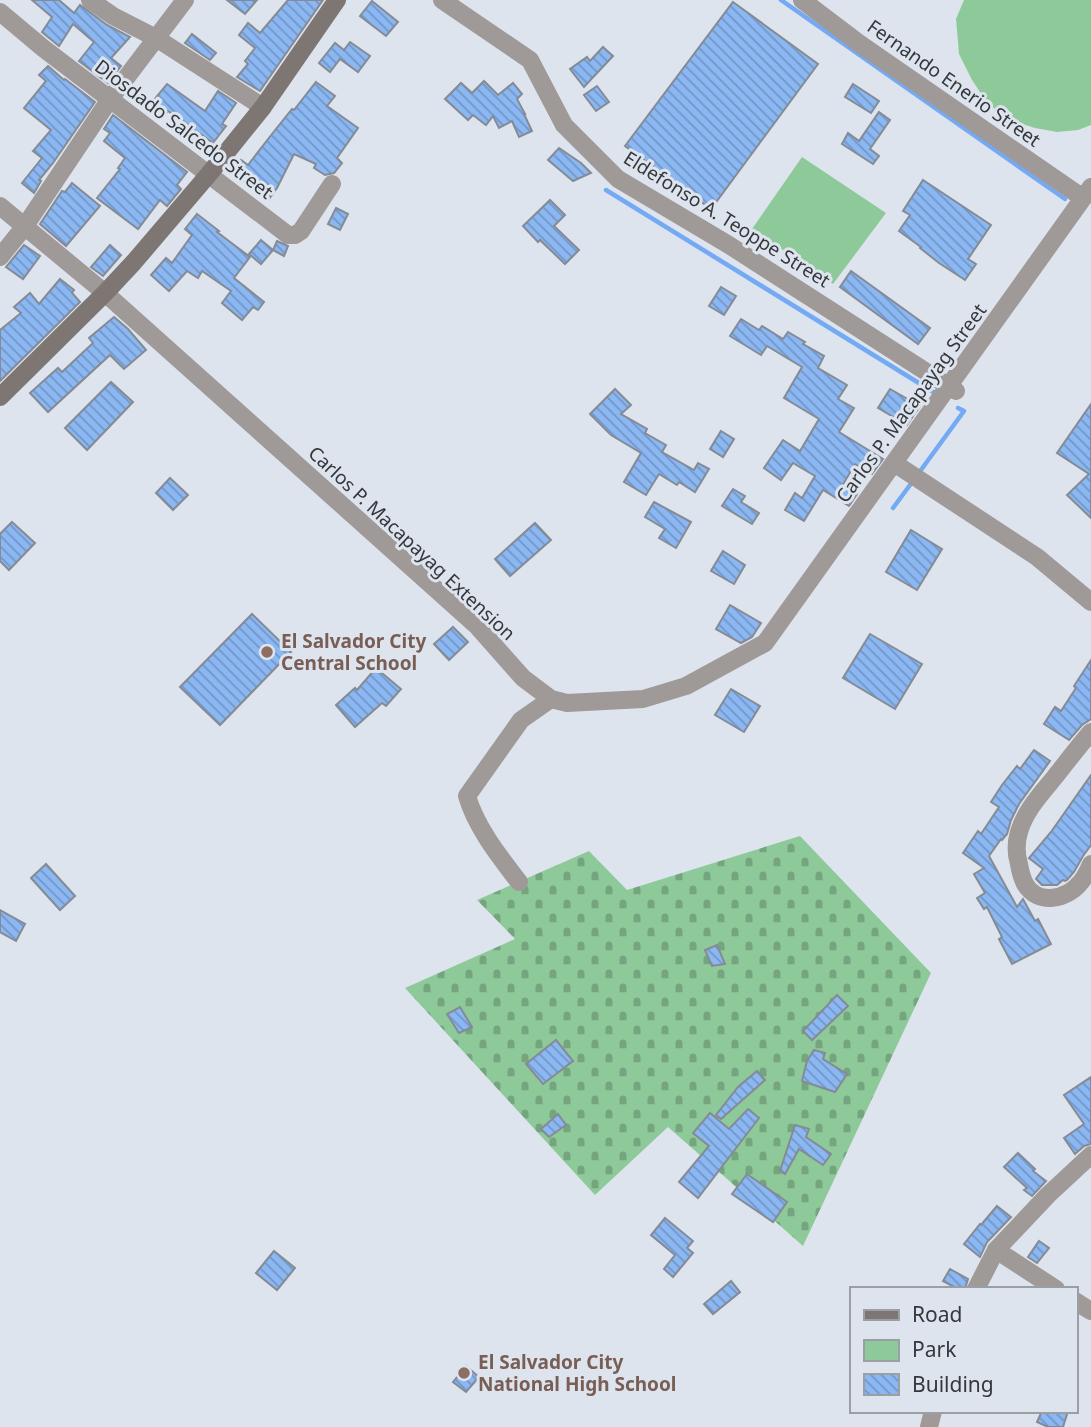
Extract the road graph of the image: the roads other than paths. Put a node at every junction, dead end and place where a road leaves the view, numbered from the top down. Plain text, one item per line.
1 (90, 0) edge
2 (186, 0) edge
3 (337, 0) edge
4 (442, 0) edge
5 (802, 0) edge
6 (825, 7) edge
7 (0, 12) edge
8 (156, 38) junction
9 (110, 99) junction
10 (263, 107) junction
11 (209, 174) junction
12 (332, 184) dead end
13 (1087, 193) edge
14 (0, 206) edge
15 (25, 226) junction
16 (0, 257) edge
17 (105, 293) junction
18 (952, 389) junction
19 (0, 397) edge
20 (894, 463) junction
21 (1091, 602) edge
22 (551, 699) junction
23 (1091, 732) edge
24 (1091, 864) edge
25 (519, 882) dead end
26 (1091, 1155) edge
27 (996, 1250) junction
28 (977, 1287) edge
29 (1053, 1287) edge

1 - 8 street
2 - 8 street
3 - 10 street
4 - 18 street, Eldefonso A. Teoppe Street
5 - 6 street, Fernando Enerio Street
6 - 13 street, Fernando Enerio Street
7 - 9 street, Diosdado Salcedo Street
8 - 9 street
8 - 10 street
9 - 11 street, Diosdado Salcedo Street
9 - 15 street
10 - 11 street
11 - 12 street, Diosdado Salcedo Street
11 - 17 street
13 - 18 street, Carlos P. Macapayag Street
14 - 15 street, Carlos P. Macapayag Extension
15 - 16 street
15 - 17 street, Carlos P. Macapayag Extension
17 - 19 street
17 - 22 street, Carlos P. Macapayag Extension
18 - 20 street, Carlos P. Macapayag Street
20 - 21 street
20 - 22 street, Carlos P. Macapayag Street
22 - 25 street
23 - 24 street
26 - 27 street
27 - 28 street
27 - 29 street

